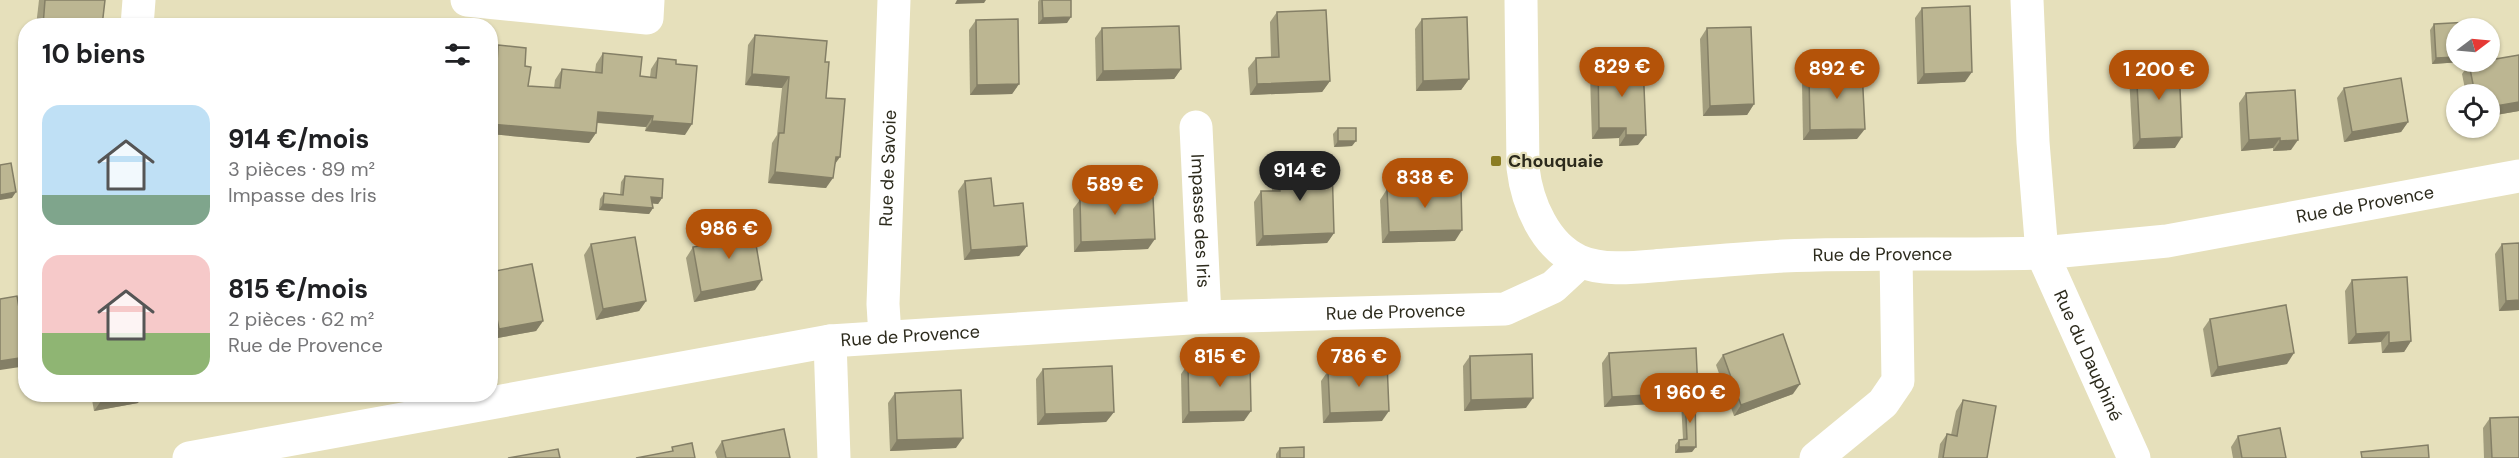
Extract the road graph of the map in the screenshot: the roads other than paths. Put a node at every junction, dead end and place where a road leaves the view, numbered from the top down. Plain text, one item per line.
1 (139, 0) edge
2 (467, 0) edge
3 (648, 0) edge
4 (894, 0) edge
5 (1521, 0) edge
6 (2027, 0) edge
7 (138, 18) edge
8 (1196, 127) dead end
9 (2519, 176) edge
10 (2042, 253) junction
11 (1896, 256) junction
12 (1580, 262) junction
13 (1205, 317) junction
14 (885, 336) junction
15 (830, 341) junction
16 (496, 402) edge
17 (498, 402) edge
18 (189, 458) edge
19 (834, 458) edge
20 (1816, 458) edge
21 (2134, 458) edge

1 - 7 street
2 - 3 street
4 - 14 street, Rue de Savoie
5 - 12 street
6 - 10 street, Rue du Dauphiné
8 - 13 street, Impasse des Iris
9 - 10 street, Rue de Provence
10 - 11 street, Rue de Provence
10 - 21 street, Rue du Dauphiné
11 - 12 street, Rue de Provence
11 - 20 street
12 - 13 street, Rue de Provence
13 - 14 street, Rue de Provence
14 - 15 street, Rue de Provence
15 - 17 street, Rue de Provence
15 - 19 street
16 - 18 street, Rue de Provence

